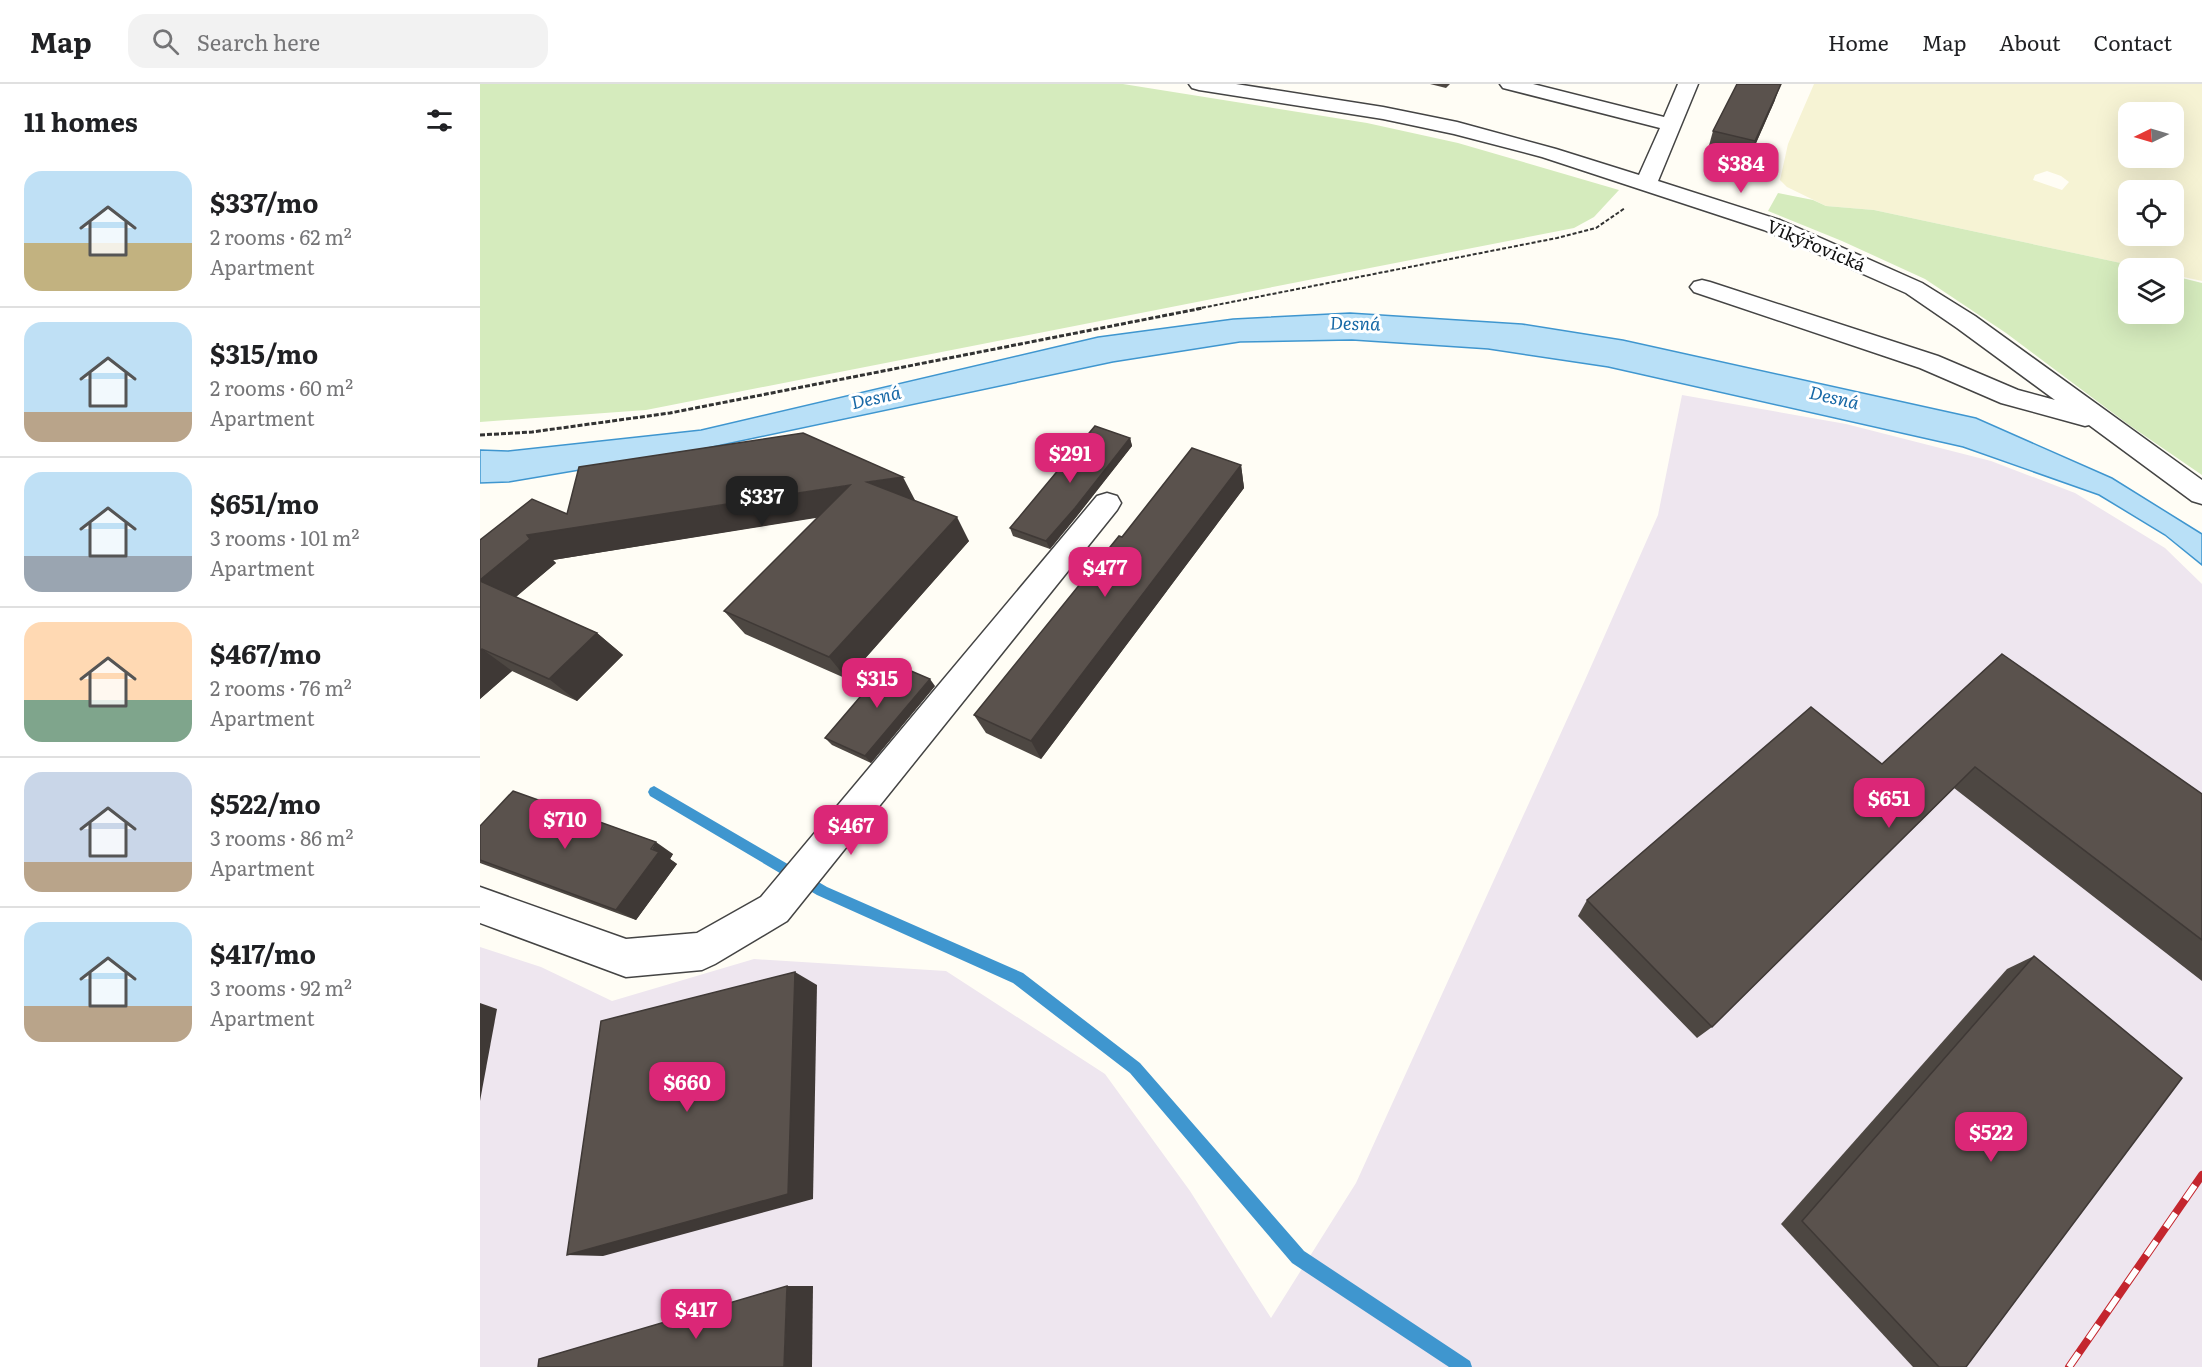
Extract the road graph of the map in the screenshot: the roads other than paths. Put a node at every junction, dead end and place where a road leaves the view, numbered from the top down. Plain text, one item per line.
1 (1199, 84) edge
2 (1510, 84) edge
3 (1688, 84) edge
4 (1670, 124) junction
5 (1646, 185) junction
6 (1702, 287) dead end
7 (2104, 423) junction
8 (2202, 494) edge
9 (1107, 503) dead end
10 (480, 905) edge

1 - 5 street, Vikýřovická
2 - 4 street
3 - 4 street
4 - 5 street
5 - 7 street, Vikýřovická
6 - 7 street
7 - 8 street, Vikýřovická
9 - 10 street

